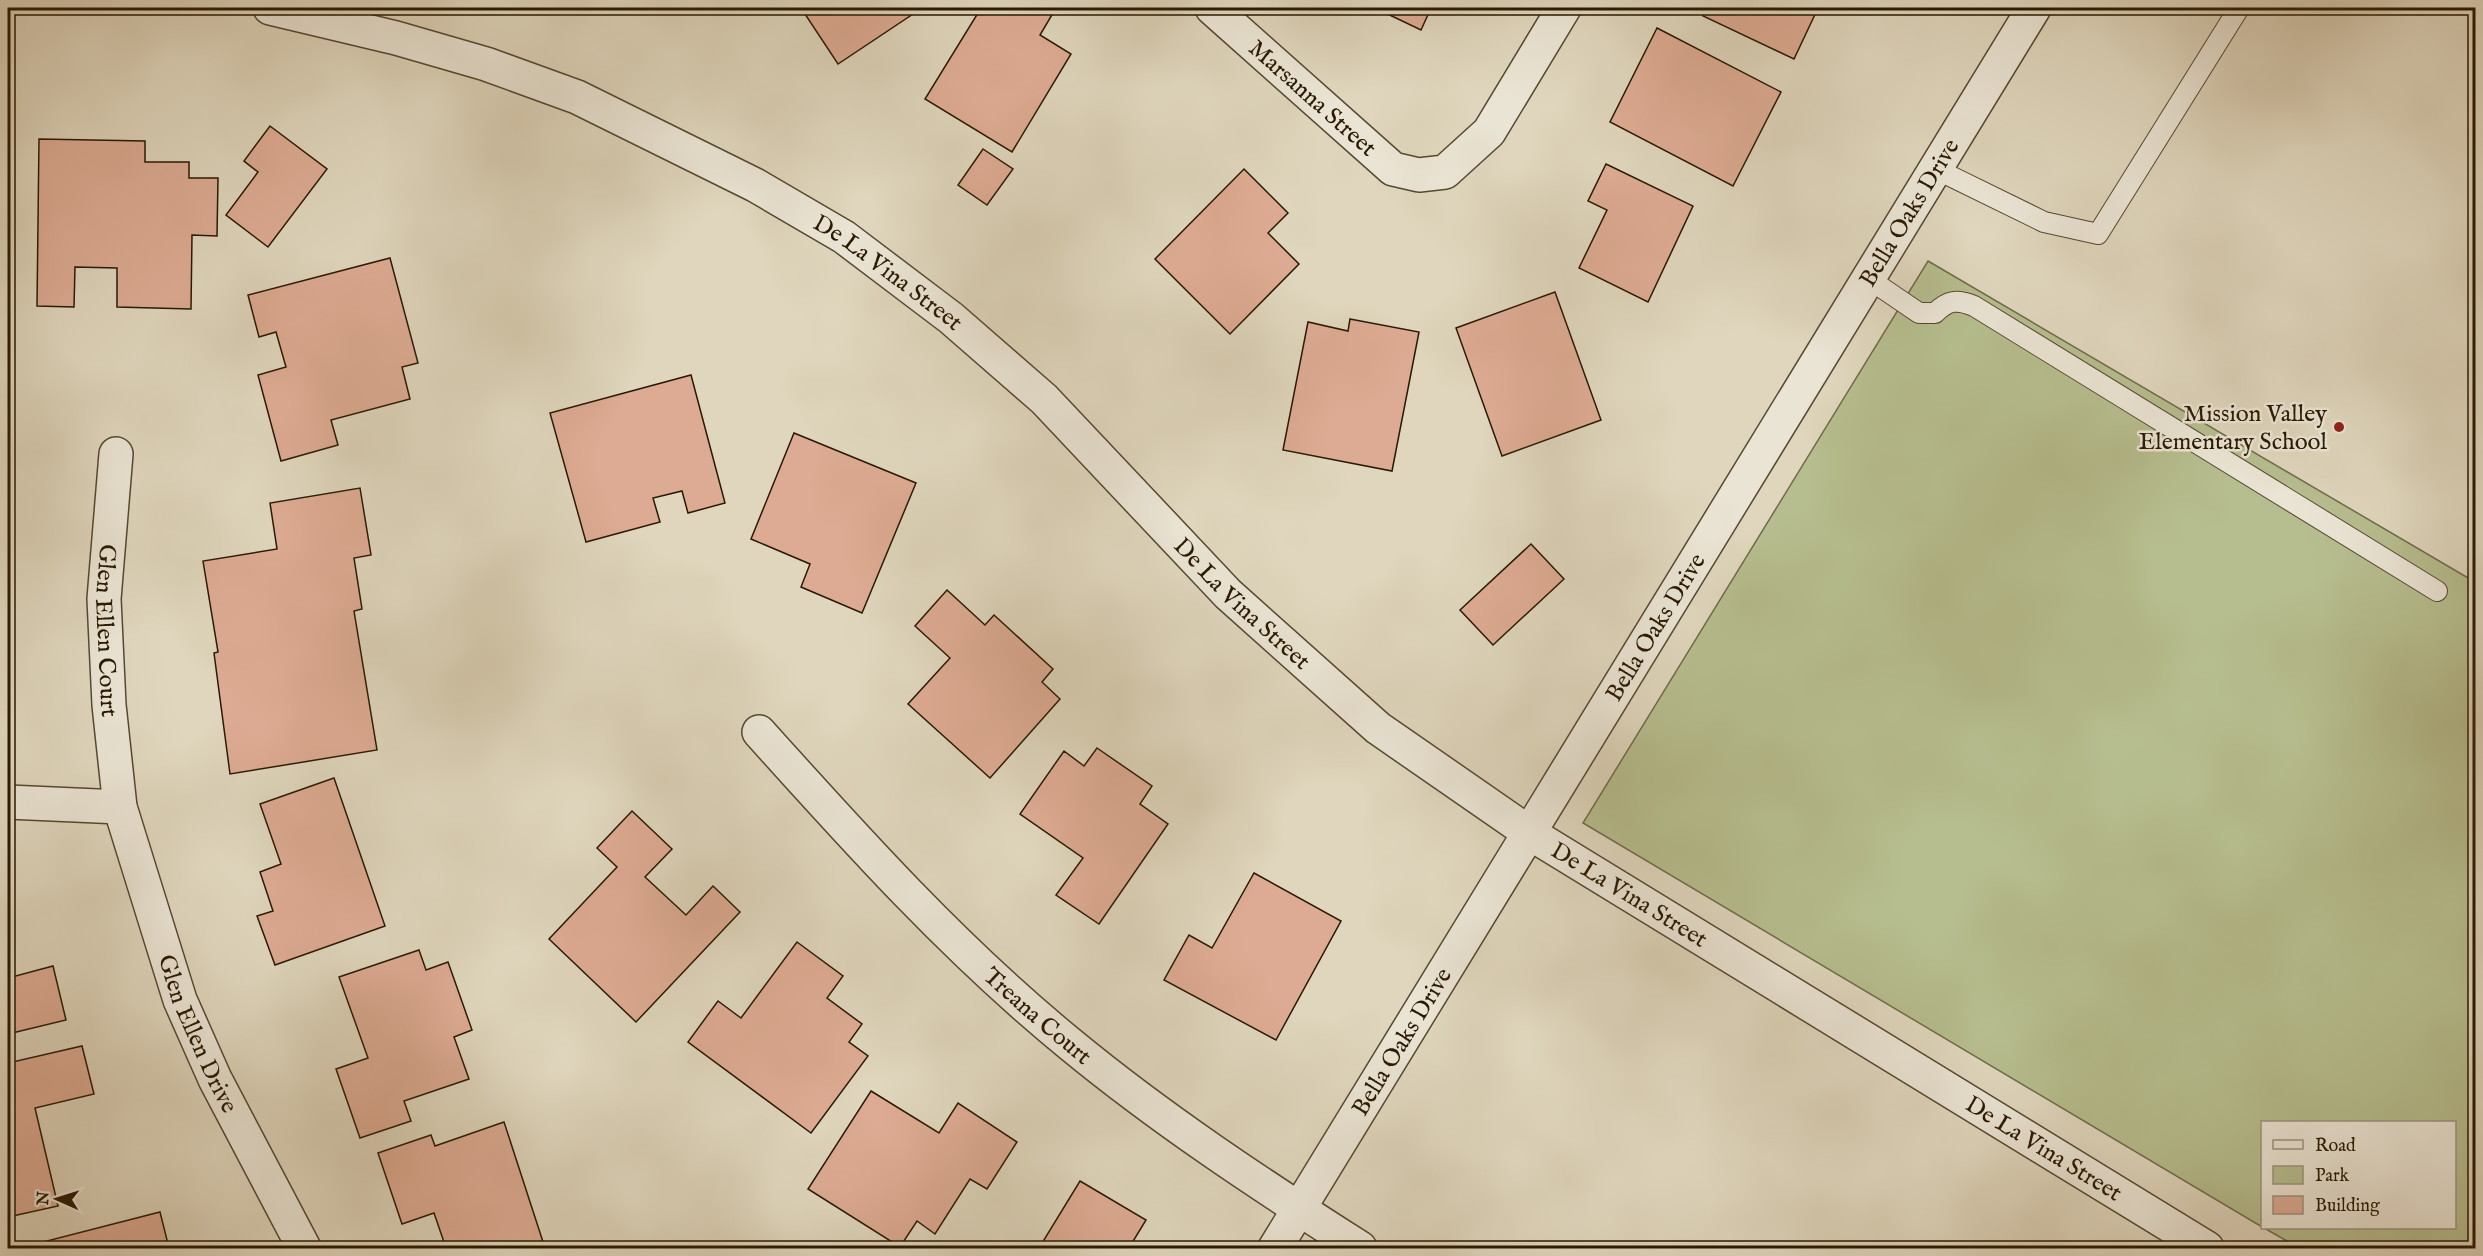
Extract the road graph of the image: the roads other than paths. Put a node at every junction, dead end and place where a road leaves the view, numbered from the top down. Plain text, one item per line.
1 (270, 8) edge
2 (1212, 8) edge
3 (1564, 8) edge
4 (2034, 8) edge
5 (2239, 8) edge
6 (1936, 169) junction
7 (1869, 279) junction
8 (116, 454) dead end
9 (2437, 591) dead end
10 (759, 732) dead end
11 (8, 802) edge
12 (120, 807) junction
13 (1531, 834) junction
14 (1298, 1209) junction
15 (304, 1248) edge
16 (1275, 1248) edge
17 (1360, 1248) edge
18 (2207, 1248) edge

1 - 13 street, De La Vina Street
2 - 3 street, Marsanna Street
4 - 6 street, Bella Oaks Drive
5 - 6 lane
6 - 7 street, Bella Oaks Drive
7 - 9 lane
7 - 13 street, Bella Oaks Drive
8 - 12 street, Glen Ellen Court
10 - 14 street, Treana Court
11 - 12 street
12 - 15 street, Glen Ellen Drive
13 - 14 street, Bella Oaks Drive
13 - 18 street, De La Vina Street
14 - 16 street, Bella Oaks Drive
14 - 17 street, Treana Court

